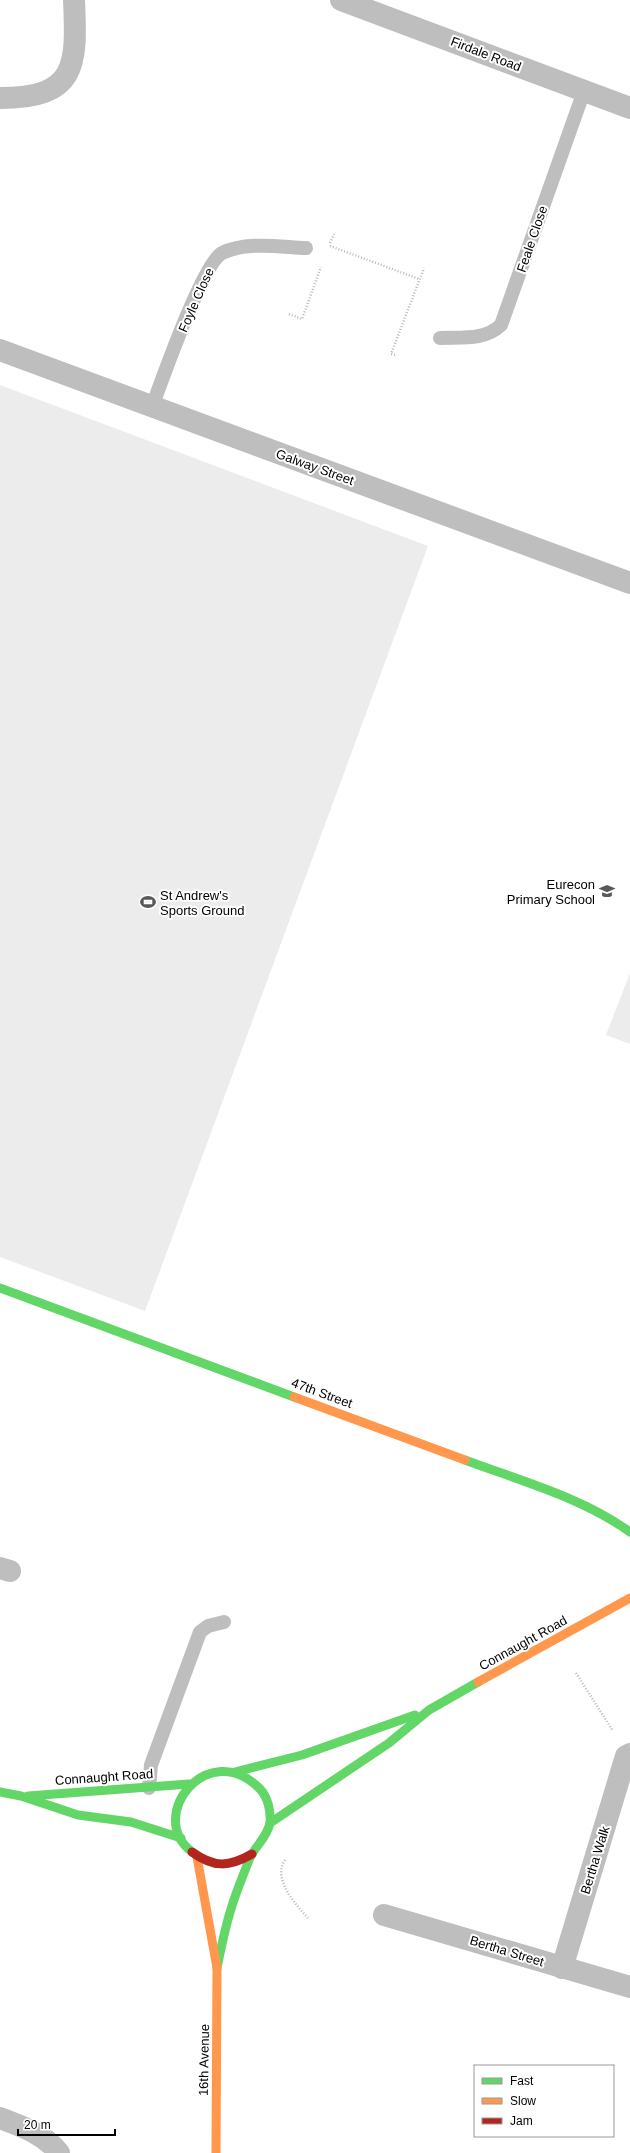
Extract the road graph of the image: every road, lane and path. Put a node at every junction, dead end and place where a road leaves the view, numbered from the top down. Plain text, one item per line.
1 (74, 0) edge
2 (341, 0) edge
3 (584, 91) junction
4 (0, 98) edge
5 (630, 108) edge
6 (334, 234) dead end
7 (329, 246) junction
8 (306, 248) dead end
9 (326, 253) dead end
10 (324, 260) dead end
11 (424, 268) dead end
12 (419, 279) junction
13 (289, 314) dead end
14 (440, 338) dead end
15 (0, 350) edge
16 (395, 355) dead end
17 (152, 407) junction
18 (630, 583) edge
19 (0, 1288) edge
20 (630, 1532) edge
21 (630, 1598) edge
22 (224, 1622) dead end
23 (576, 1673) dead end
24 (429, 1710) junction
25 (614, 1733) dead end
26 (630, 1754) edge
27 (235, 1772) junction
28 (189, 1784) junction
29 (149, 1788) junction
30 (0, 1792) edge
31 (21, 1796) junction
32 (270, 1823) junction
33 (181, 1838) junction
34 (252, 1854) junction
35 (288, 1856) dead end
36 (197, 1857) junction
37 (384, 1915) dead end
38 (308, 1918) dead end
39 (217, 1968) junction
40 (562, 1968) junction
41 (630, 1987) edge
42 (0, 2118) edge
43 (59, 2153) edge
44 (216, 2153) edge

1 - 4 street
2 - 3 street, Firdale Road
3 - 5 street, Firdale Road
3 - 14 lane, Feale Close
6 - 7 path
7 - 9 path
7 - 12 path
8 - 17 lane, Foyle Close
10 - 13 path
11 - 12 path
12 - 16 path
15 - 17 street, Galway Street
17 - 18 street, Galway Street
19 - 20 street, 47th Street
21 - 24 street, Connaught Road
22 - 29 lane
23 - 25 path
24 - 27 street, Connaught Road
24 - 32 street, Connaught Road
26 - 40 street, Bertha Walk
27 - 28 street
27 - 32 street
28 - 29 street, Connaught Road
28 - 33 street
29 - 31 street, Connaught Road
30 - 31 street, Connaught Road
31 - 33 street, Connaught Road
32 - 34 street
33 - 36 street
34 - 36 street
34 - 39 street, 16th Avenue
35 - 38 path
36 - 39 street, 16th Avenue
37 - 40 street, Bertha Street
39 - 44 street, 16th Avenue
40 - 41 street, Bertha Street
42 - 43 street

